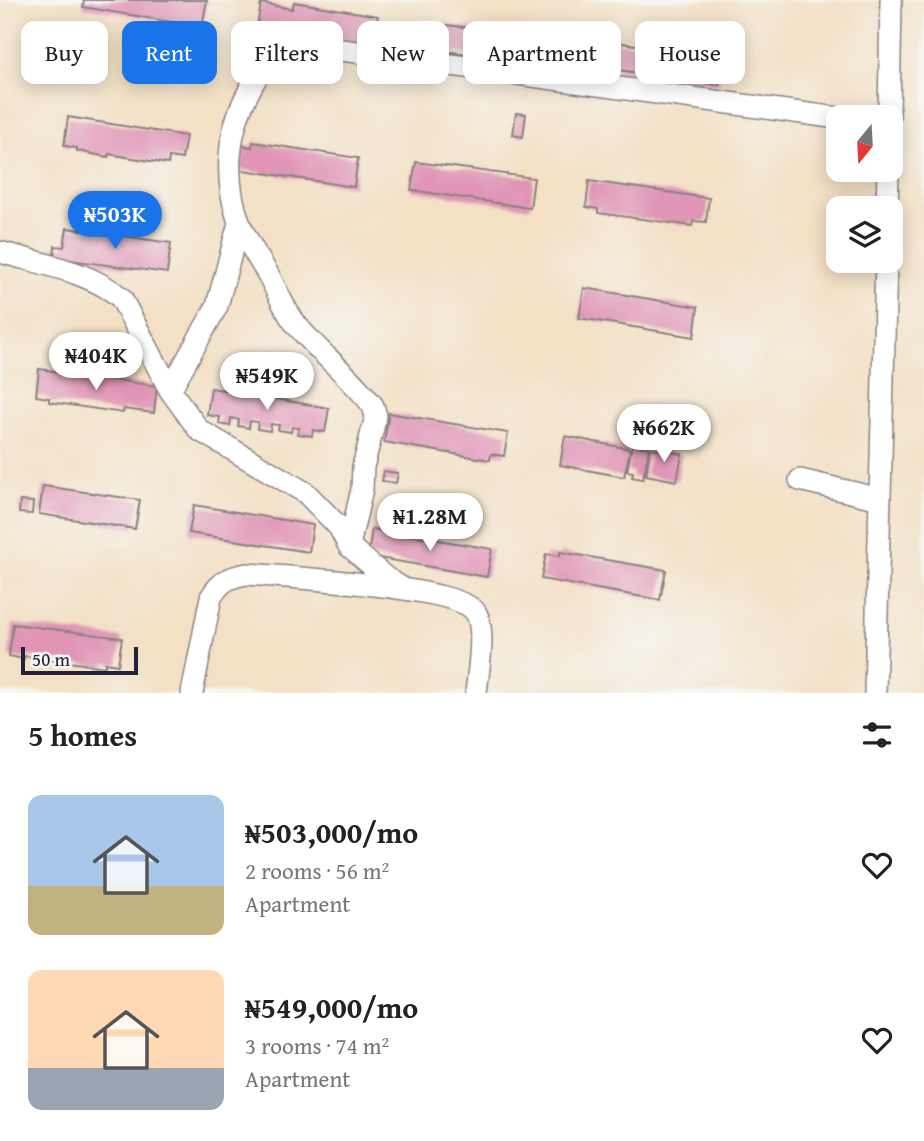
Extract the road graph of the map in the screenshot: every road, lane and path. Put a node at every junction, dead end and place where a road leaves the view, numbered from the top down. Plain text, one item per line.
1 (891, 0) edge
2 (889, 105) edge
3 (826, 116) edge
4 (239, 223) junction
5 (0, 251) edge
6 (886, 273) edge
7 (170, 390) junction
8 (800, 480) dead end
9 (880, 499) junction
10 (349, 546) junction
11 (402, 589) junction
12 (192, 693) edge
13 (476, 693) edge
14 (875, 693) edge

1 - 2 street
3 - 4 street
4 - 7 street
4 - 10 street
5 - 7 street
6 - 9 street
7 - 10 street
8 - 9 street
9 - 14 street
10 - 11 street
11 - 12 street
11 - 13 street

